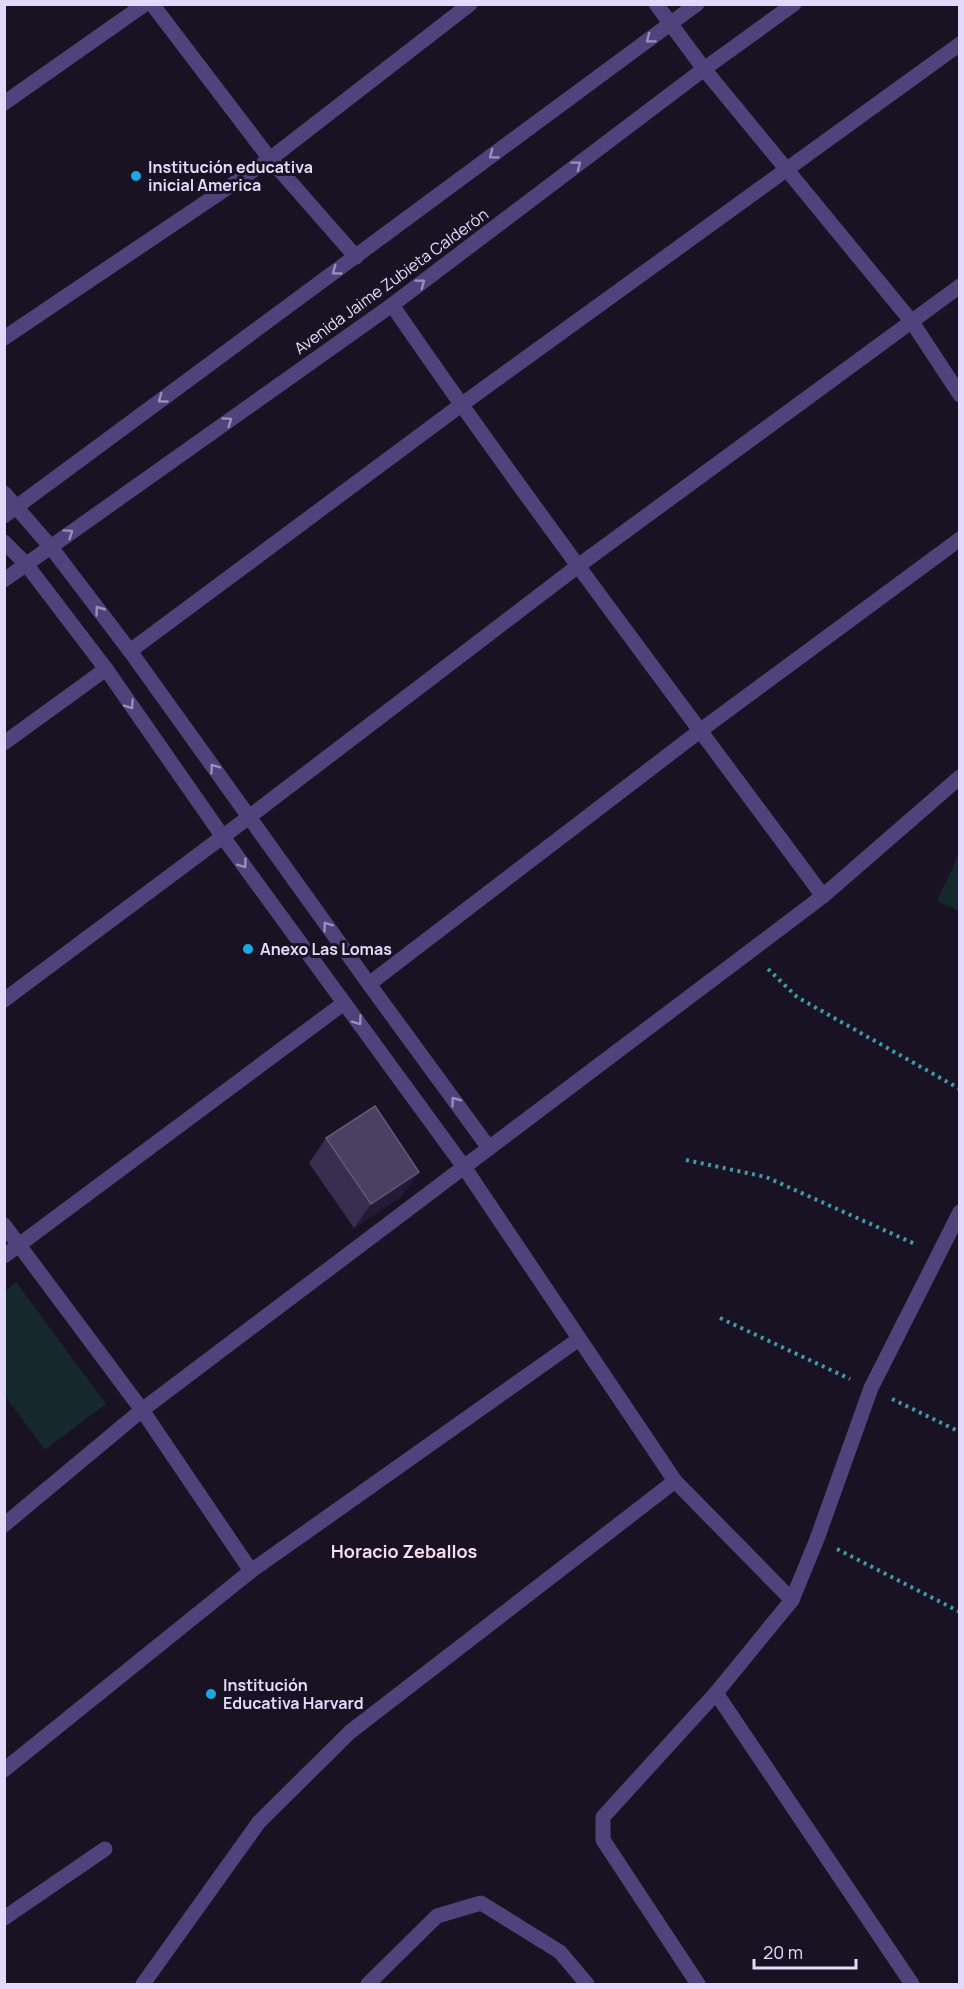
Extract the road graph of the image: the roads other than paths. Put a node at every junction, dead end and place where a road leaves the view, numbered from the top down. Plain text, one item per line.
1 (145, 4) edge
2 (152, 4) edge
3 (470, 4) edge
4 (656, 4) edge
5 (697, 4) edge
6 (794, 4) edge
7 (670, 24) junction
8 (960, 44) edge
9 (704, 69) junction
10 (4, 103) edge
11 (270, 159) junction
12 (786, 168) junction
13 (356, 257) junction
14 (960, 286) edge
15 (392, 305) junction
16 (912, 322) junction
17 (4, 338) edge
18 (960, 395) edge
19 (461, 405) junction
20 (4, 494) edge
21 (10, 512) edge
22 (4, 542) edge
23 (50, 546) junction
24 (957, 548) edge
25 (26, 564) junction
26 (578, 566) junction
27 (4, 580) edge
28 (130, 651) junction
29 (106, 669) junction
30 (701, 730) junction
31 (4, 743) edge
32 (960, 777) edge
33 (249, 817) junction
34 (223, 837) junction
35 (823, 896) junction
36 (369, 984) junction
37 (4, 1000) edge
38 (344, 1003) junction
39 (489, 1148) junction
40 (464, 1167) junction
41 (960, 1212) edge
42 (4, 1225) edge
43 (18, 1245) junction
44 (4, 1256) edge
45 (579, 1339) junction
46 (142, 1410) junction
47 (675, 1481) junction
48 (4, 1525) edge
49 (251, 1571) junction
50 (792, 1600) junction
51 (716, 1693) junction
52 (4, 1770) edge
53 (105, 1849) dead end
54 (4, 1918) edge
55 (143, 1984) edge
56 (368, 1984) edge
57 (587, 1984) edge
58 (698, 1984) edge
59 (912, 1984) edge

1 - 10 street
2 - 11 street
3 - 11 street
4 - 7 street
5 - 7 street
6 - 9 street, Avenida Jaime Zubieta Calderón
7 - 9 street
7 -> 13 street
8 - 12 street
9 - 12 street
15 -> 9 street, Avenida Jaime Zubieta Calderón
11 - 13 street
11 - 17 street
12 - 16 street
12 - 19 street
13 -> 21 street
14 - 16 street
15 - 19 street
23 -> 15 street, Avenida Jaime Zubieta Calderón
16 - 18 street
16 - 26 street
19 - 26 street
19 - 28 street
20 - 21 street
21 - 23 street
22 - 25 street
23 - 25 street, Avenida Jaime Zubieta Calderón
28 -> 23 street
24 - 30 street
25 - 27 street, Avenida Jaime Zubieta Calderón
25 - 29 street
26 - 30 street
26 - 33 street
33 -> 28 street
29 - 31 street
29 -> 34 street
30 - 35 street
30 - 36 street
32 - 35 street
33 - 34 street
36 -> 33 street
34 - 37 street
34 -> 38 street
35 - 39 street
39 -> 36 street
38 -> 40 street
38 - 43 street
39 - 40 street
40 - 45 street
40 - 46 street
41 - 50 street
42 - 43 street
43 - 44 street
43 - 46 street
45 - 47 street
45 - 49 street
46 - 48 street
46 - 49 street
47 - 50 street
47 - 55 street
49 - 52 street
50 - 51 street
51 - 58 street
51 - 59 street
53 - 54 street
56 - 57 street

